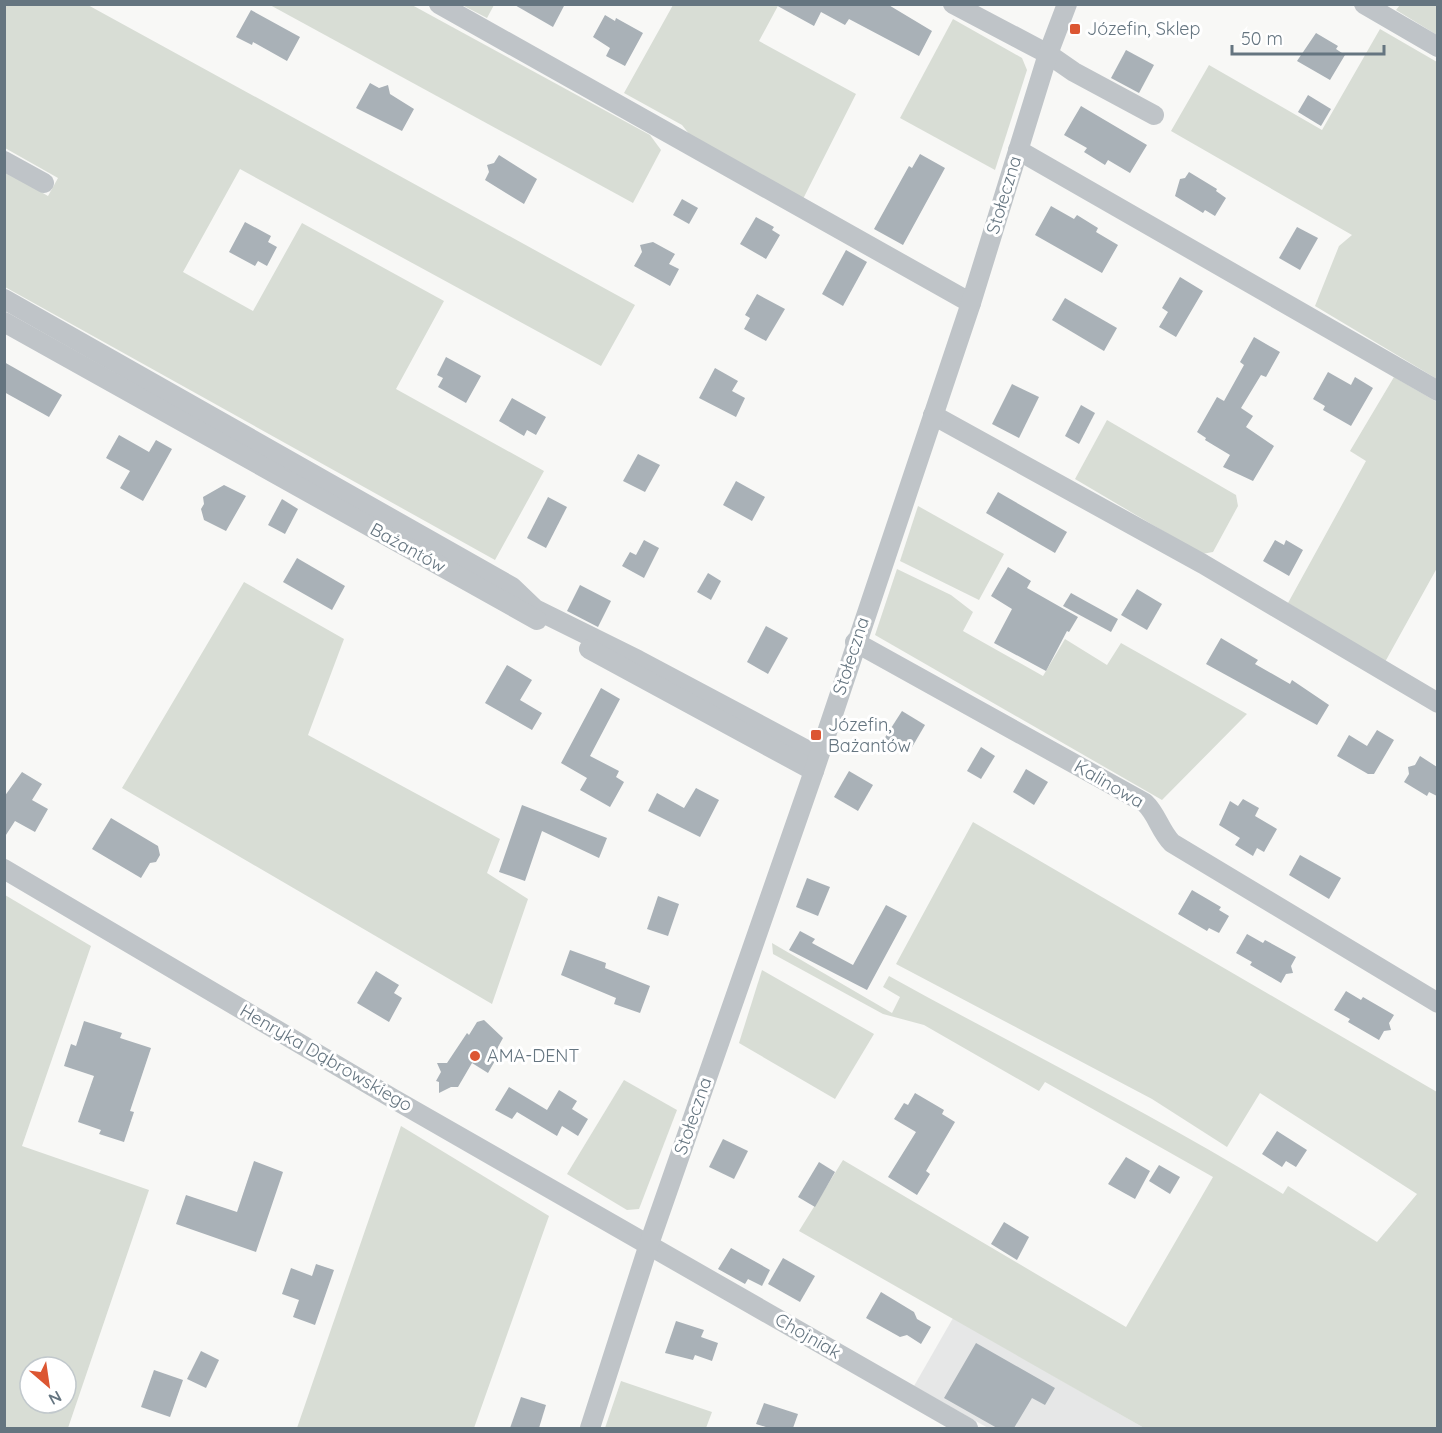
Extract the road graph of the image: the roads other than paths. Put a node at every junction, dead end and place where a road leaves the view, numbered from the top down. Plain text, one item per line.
1 (439, 4) edge
2 (953, 4) edge
3 (1066, 4) edge
4 (1364, 4) edge
5 (1437, 47) edge
6 (1048, 54) junction
7 (1154, 114) dead end
8 (1018, 150) junction
9 (4, 161) edge
10 (44, 183) dead end
11 (4, 298) edge
12 (971, 303) junction
13 (4, 322) edge
14 (1437, 391) edge
15 (933, 415) junction
16 (855, 642) junction
17 (1437, 703) edge
18 (816, 764) junction
19 (4, 869) edge
20 (1437, 1003) edge
21 (649, 1244) junction
22 (590, 1428) edge
23 (968, 1428) edge

1 - 12 street
2 - 6 street
3 - 6 street, Stołeczna
4 - 5 street
6 - 7 street
6 - 8 street, Stołeczna
8 - 12 street, Stołeczna
8 - 14 street
9 - 10 street
11 - 18 street
12 - 15 street, Stołeczna
13 - 18 street, Bażantów
15 - 16 street, Stołeczna
15 - 17 street
16 - 18 street, Stołeczna
16 - 20 street, Kalinowa
18 - 21 street, Stołeczna
19 - 21 street, Henryka Dąbrowskiego
21 - 22 street, Stołeczna
21 - 23 street, Chojniak

